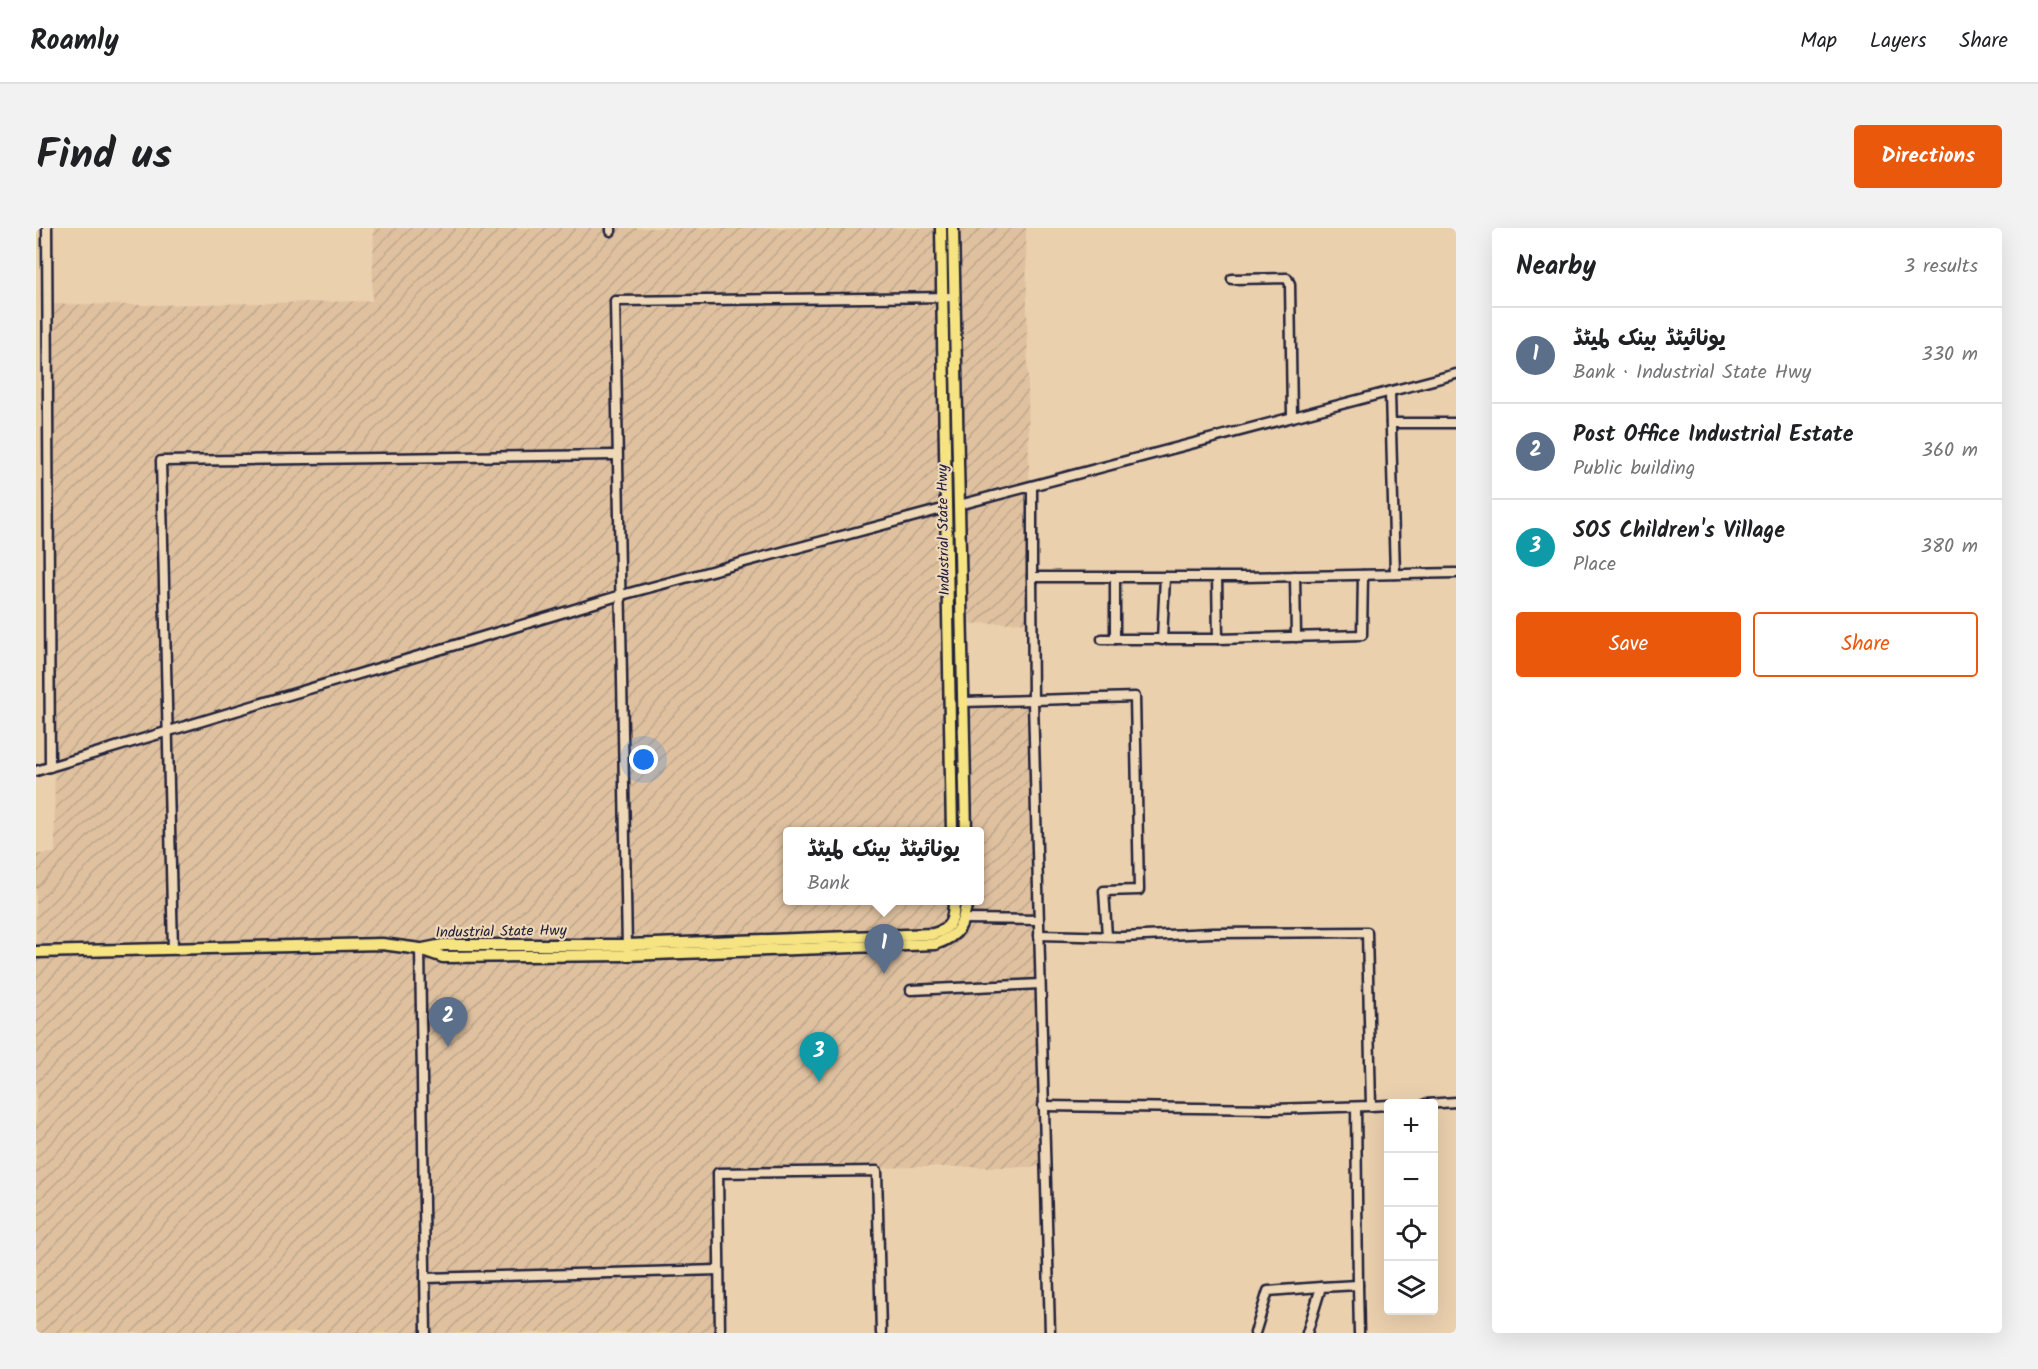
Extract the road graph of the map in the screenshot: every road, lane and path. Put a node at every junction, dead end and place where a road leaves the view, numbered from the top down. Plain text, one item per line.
1 (47, 228) edge
2 (941, 228) edge
3 (953, 228) edge
4 (1232, 279) dead end
5 (948, 297) junction
6 (1456, 374) edge
7 (1390, 393) junction
8 (1293, 416) junction
9 (1391, 423) junction
10 (1456, 423) edge
11 (945, 446) junction
12 (957, 446) junction
13 (617, 455) junction
14 (1032, 486) junction
15 (959, 505) junction
16 (946, 508) junction
17 (947, 565) junction
18 (960, 565) junction
19 (1456, 573) edge
20 (1395, 574) junction
21 (1363, 575) junction
22 (1295, 576) junction
23 (1032, 577) junction
24 (1114, 577) junction
25 (1165, 577) junction
26 (1217, 577) junction
27 (621, 595) junction
28 (1296, 637) junction
29 (1102, 639) dead end
30 (1114, 639) junction
31 (1162, 639) junction
32 (1218, 639) junction
33 (1033, 701) junction
34 (963, 702) junction
35 (167, 731) junction
36 (50, 767) junction
37 (36, 771) edge
38 (952, 827) edge
39 (966, 827) edge
40 (954, 905) edge
41 (966, 905) edge
42 (964, 919) junction
43 (1038, 920) junction
44 (1039, 935) junction
45 (1107, 936) junction
46 (173, 949) junction
47 (420, 949) junction
48 (627, 950) junction
49 (36, 952) edge
50 (1040, 984) junction
51 (911, 990) dead end
52 (1456, 1102) edge
53 (1438, 1103) edge
54 (1384, 1105) edge
55 (1043, 1106) junction
56 (1371, 1106) junction
57 (1356, 1107) junction
58 (719, 1270) junction
59 (425, 1278) junction
60 (1358, 1285) junction
61 (1321, 1287) junction
62 (426, 1333) edge
63 (720, 1333) edge
64 (880, 1333) edge
65 (1050, 1333) edge
66 (1255, 1333) edge
67 (1307, 1333) edge
68 (1359, 1333) edge

1 - 36 street
2 - 5 main road, Industrial State Hwy
3 - 5 main road, Industrial State Hwy
4 - 8 street
5 - 11 main road, Industrial State Hwy
5 - 12 main road, Industrial State Hwy
5 - 13 street
6 - 7 street
7 - 8 street
7 - 9 street
8 - 14 street
9 - 10 street
9 - 20 street
11 - 12 main road
11 - 16 main road, Industrial State Hwy
12 - 15 main road, Industrial State Hwy
13 - 27 street
13 - 35 street
14 - 15 street
14 - 23 street
15 - 18 main road, Industrial State Hwy
16 - 17 main road, Industrial State Hwy
16 - 27 street
17 - 18 main road
17 - 38 main road, Industrial State Hwy
18 - 34 main road, Industrial State Hwy
19 - 20 street
20 - 21 street
21 - 22 street
21 - 28 street
22 - 26 street
22 - 28 street
23 - 24 street
23 - 33 street
24 - 25 street
24 - 30 street
25 - 26 street
25 - 31 street
26 - 32 street
27 - 35 street
27 - 48 street
28 - 32 street
29 - 30 street
30 - 31 street
31 - 32 street
33 - 34 street
33 - 43 street
33 - 45 street
34 - 39 main road, Industrial State Hwy
35 - 36 street
35 - 46 street
36 - 37 street
40 - 48 main road, Industrial State Hwy
41 - 42 main road
42 - 43 street
42 - 48 main road, Industrial State Hwy
43 - 44 street
44 - 45 street
44 - 50 street
45 - 56 street
46 - 47 main road, Industrial State Hwy
46 - 49 main road, Industrial State Hwy
47 - 48 main road, Industrial State Hwy
47 - 59 street
50 - 51 street
50 - 55 street
52 - 53 street
54 - 56 street
55 - 57 street
55 - 65 street
56 - 57 street
57 - 60 street
58 - 59 street
58 - 63 street
58 - 64 street
59 - 62 street
60 - 61 street
60 - 68 street
61 - 66 street
61 - 67 street

